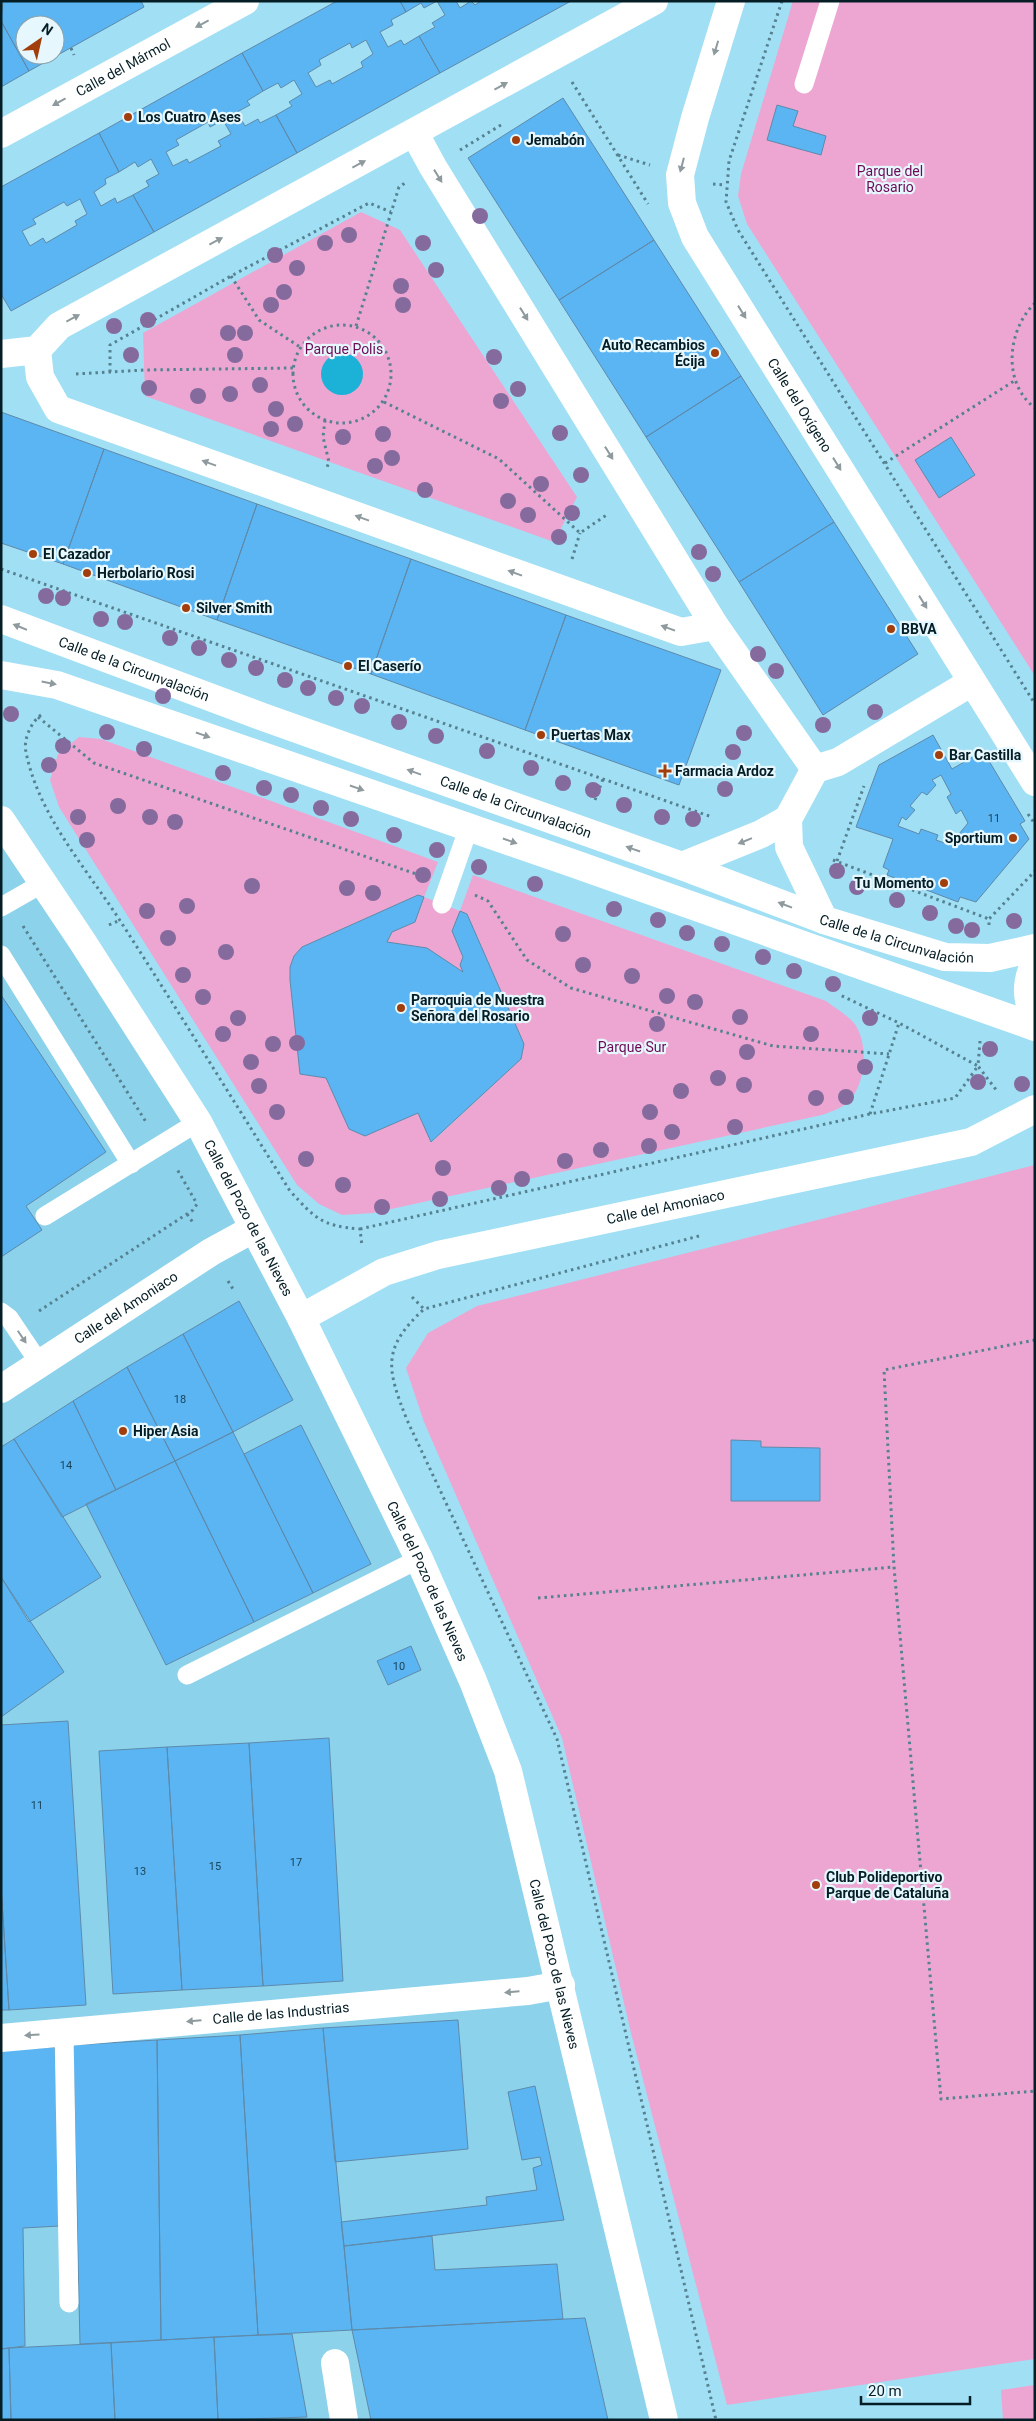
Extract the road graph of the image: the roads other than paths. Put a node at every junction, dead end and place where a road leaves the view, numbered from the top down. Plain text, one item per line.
1 (244, 1) edge
2 (654, 1) edge
3 (731, 1) edge
4 (830, 1) edge
5 (804, 84) dead end
6 (1, 134) edge
7 (415, 134) junction
8 (1, 354) edge
9 (38, 364) junction
10 (1, 619) edge
11 (716, 626) junction
12 (1, 675) edge
13 (972, 682) junction
14 (815, 769) junction
15 (1035, 782) edge
16 (788, 819) junction
17 (2, 822) edge
18 (469, 827) junction
19 (682, 866) junction
20 (43, 883) junction
21 (442, 904) dead end
22 (1, 907) edge
23 (824, 920) junction
24 (1035, 948) edge
25 (1, 955) edge
26 (1035, 962) edge
27 (1035, 1020) edge
28 (1035, 1028) edge
29 (1035, 1109) edge
30 (198, 1122) junction
31 (131, 1164) junction
32 (45, 1216) dead end
33 (253, 1229) junction
34 (1, 1312) edge
35 (301, 1318) junction
36 (40, 1364) junction
37 (1, 1389) edge
38 (419, 1559) junction
39 (187, 1676) dead end
40 (560, 1985) junction
41 (64, 2033) junction
42 (1, 2038) edge
43 (69, 2303) dead end
44 (335, 2363) dead end
45 (344, 2420) edge
46 (664, 2420) edge

1 -> 6 street, Calle del Mármol
7 -> 2 street
3 -> 13 street, Calle del Oxígeno
4 - 5 lane
9 -> 7 street
7 -> 11 street
8 - 9 street
11 -> 9 street
19 -> 10 street, Calle de la Circunvalación
11 - 14 street
12 -> 18 street
13 - 14 street
13 - 15 street, Calle del Oxígeno
14 - 16 street
16 -> 19 street
16 - 23 street
17 - 20 street, Calle del Pozo de las Nieves
18 - 21 lane
18 -> 28 street
23 -> 19 street, Calle de la Circunvalación
20 - 22 lane
20 - 30 street, Calle del Pozo de las Nieves
23 - 24 street, Calle de la Circunvalación
25 - 31 lane
26 - 27 street
29 - 35 street, Calle del Amoniaco
30 - 31 lane
30 - 33 street, Calle del Pozo de las Nieves
31 - 32 lane
33 - 35 street, Calle del Pozo de las Nieves
33 - 36 street, Calle del Amoniaco
34 -> 36 lane
35 - 38 street, Calle del Pozo de las Nieves
36 - 37 street, Calle del Amoniaco
38 - 39 lane
38 - 40 street, Calle del Pozo de las Nieves
40 -> 41 street, Calle de las Industrias
40 - 46 street, Calle del Pozo de las Nieves
41 -> 42 street, Calle de las Industrias
41 - 43 lane
44 - 45 street

